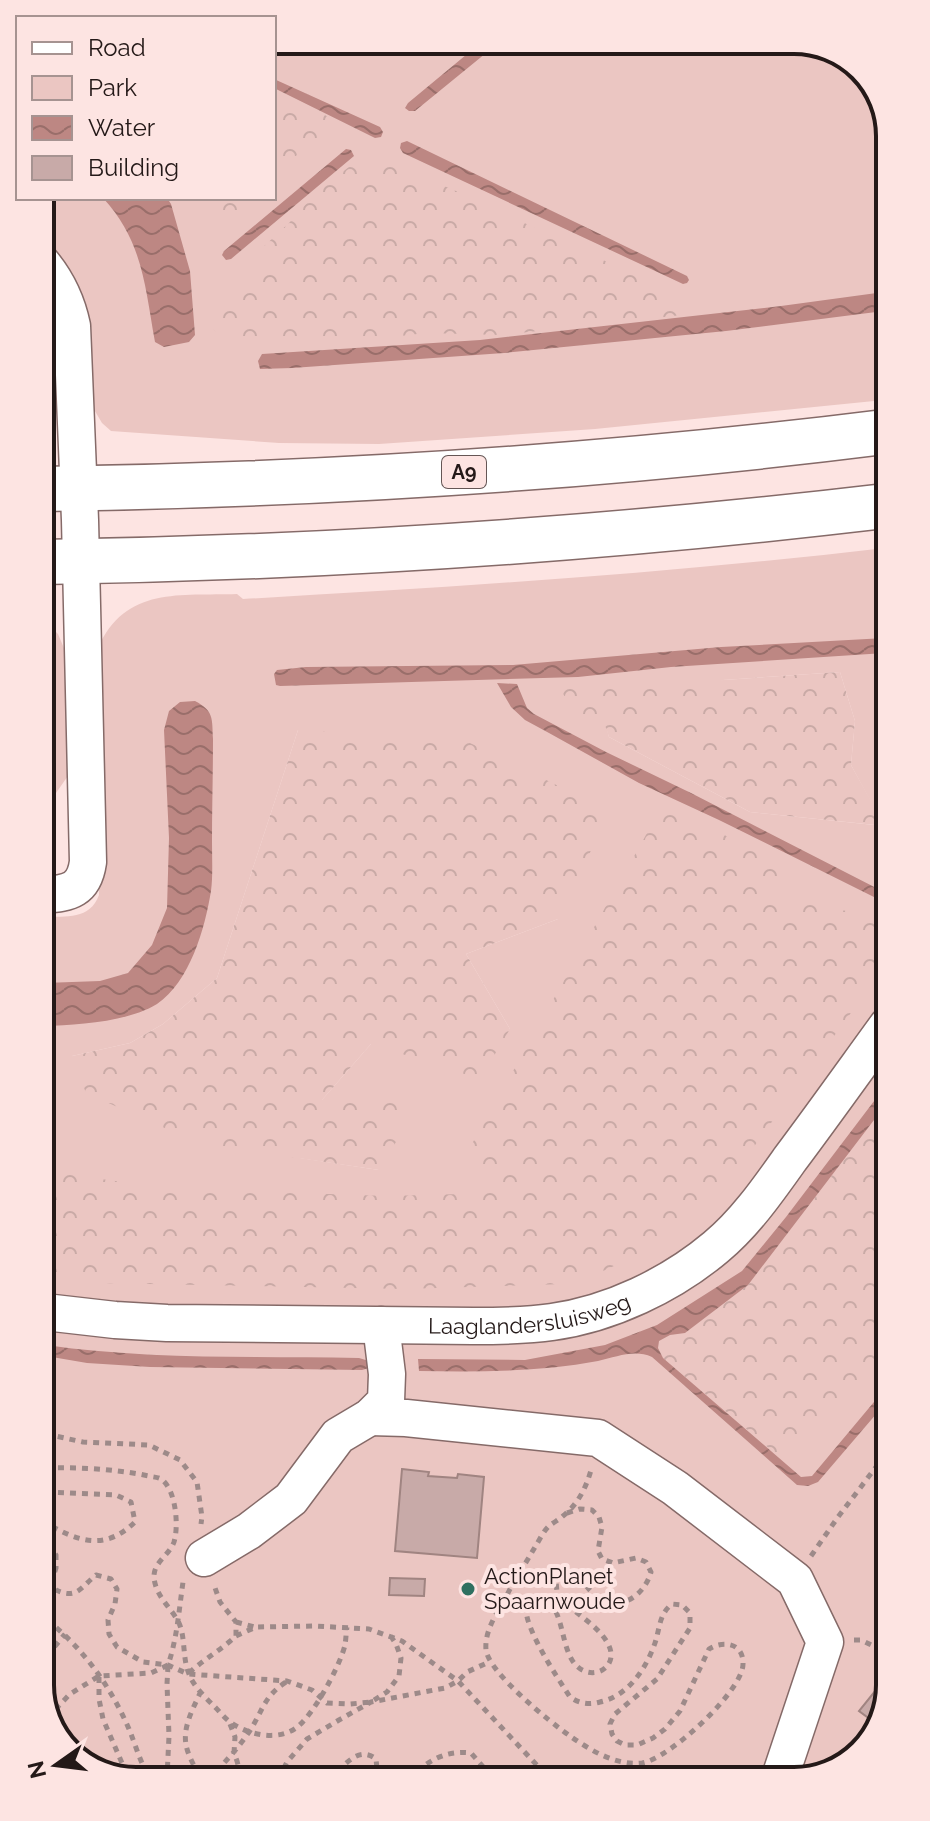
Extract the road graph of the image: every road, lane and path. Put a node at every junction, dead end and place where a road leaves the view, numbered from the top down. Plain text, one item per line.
1 (54, 282) edge
2 (876, 433) edge
3 (60, 489) edge
4 (876, 507) edge
5 (61, 561) edge
6 (54, 894) edge
7 (876, 1041) edge
8 (54, 1313) edge
9 (381, 1325) junction
10 (370, 1417) junction
11 (54, 1436) edge
12 (598, 1438) junction
13 (54, 1466) edge
14 (876, 1467) edge
15 (54, 1492) edge
16 (567, 1513) junction
17 (54, 1527) edge
18 (54, 1553) edge
19 (202, 1553) junction
20 (54, 1574) edge
21 (795, 1580) junction
22 (54, 1585) edge
23 (178, 1621) junction
24 (236, 1622) junction
25 (54, 1625) edge
26 (256, 1627) junction
27 (347, 1627) junction
28 (65, 1634) junction
29 (390, 1635) junction
30 (236, 1636) junction
31 (54, 1647) edge
32 (489, 1662) junction
33 (168, 1665) junction
34 (188, 1674) junction
35 (99, 1676) junction
36 (287, 1681) junction
37 (458, 1681) junction
38 (201, 1691) junction
39 (320, 1698) junction
40 (371, 1702) junction
41 (58, 1707) edge
42 (230, 1723) junction
43 (249, 1732) junction
44 (234, 1753) junction
45 (122, 1765) edge
46 (146, 1767) edge
47 (167, 1767) edge
48 (195, 1767) edge
49 (221, 1767) edge
50 (238, 1767) edge
51 (284, 1767) edge
52 (342, 1767) edge
53 (377, 1767) edge
54 (421, 1767) edge
55 (483, 1767) edge
56 (539, 1767) edge
57 (783, 1767) edge

1 - 3 street
2 - 3 highway, A9
3 - 5 street
4 - 5 highway
5 - 6 street
7 - 9 street, Laaglandersluisweg
8 - 9 street, Laaglandersluisweg
9 - 10 street
10 - 12 street
10 - 19 street
11 - 19 path
12 - 16 path
12 - 21 street
13 - 23 path
14 - 21 path
15 - 17 path
16 - 32 path
16 - 32 path
18 - 20 path
19 - 23 path
19 - 24 path
21 - 57 street
22 - 33 path
23 - 33 path
23 - 34 path
24 - 26 path
24 - 30 path
25 - 28 path
26 - 27 path
26 - 30 path
27 - 29 path
27 - 39 path
28 - 31 path
28 - 35 path
29 - 37 path
29 - 40 path
30 - 34 path
32 - 37 path
33 - 34 path
33 - 35 path
33 - 47 path
34 - 36 path
34 - 38 path
35 - 41 path
35 - 45 path
35 - 46 path
36 - 39 path
36 - 43 path
37 - 40 path
37 - 56 path
38 - 42 path
38 - 48 path
39 - 40 path
39 - 43 path
40 - 51 path
42 - 43 path
42 - 44 path
43 - 44 path
44 - 49 path
44 - 50 path
52 - 53 path
54 - 55 path

